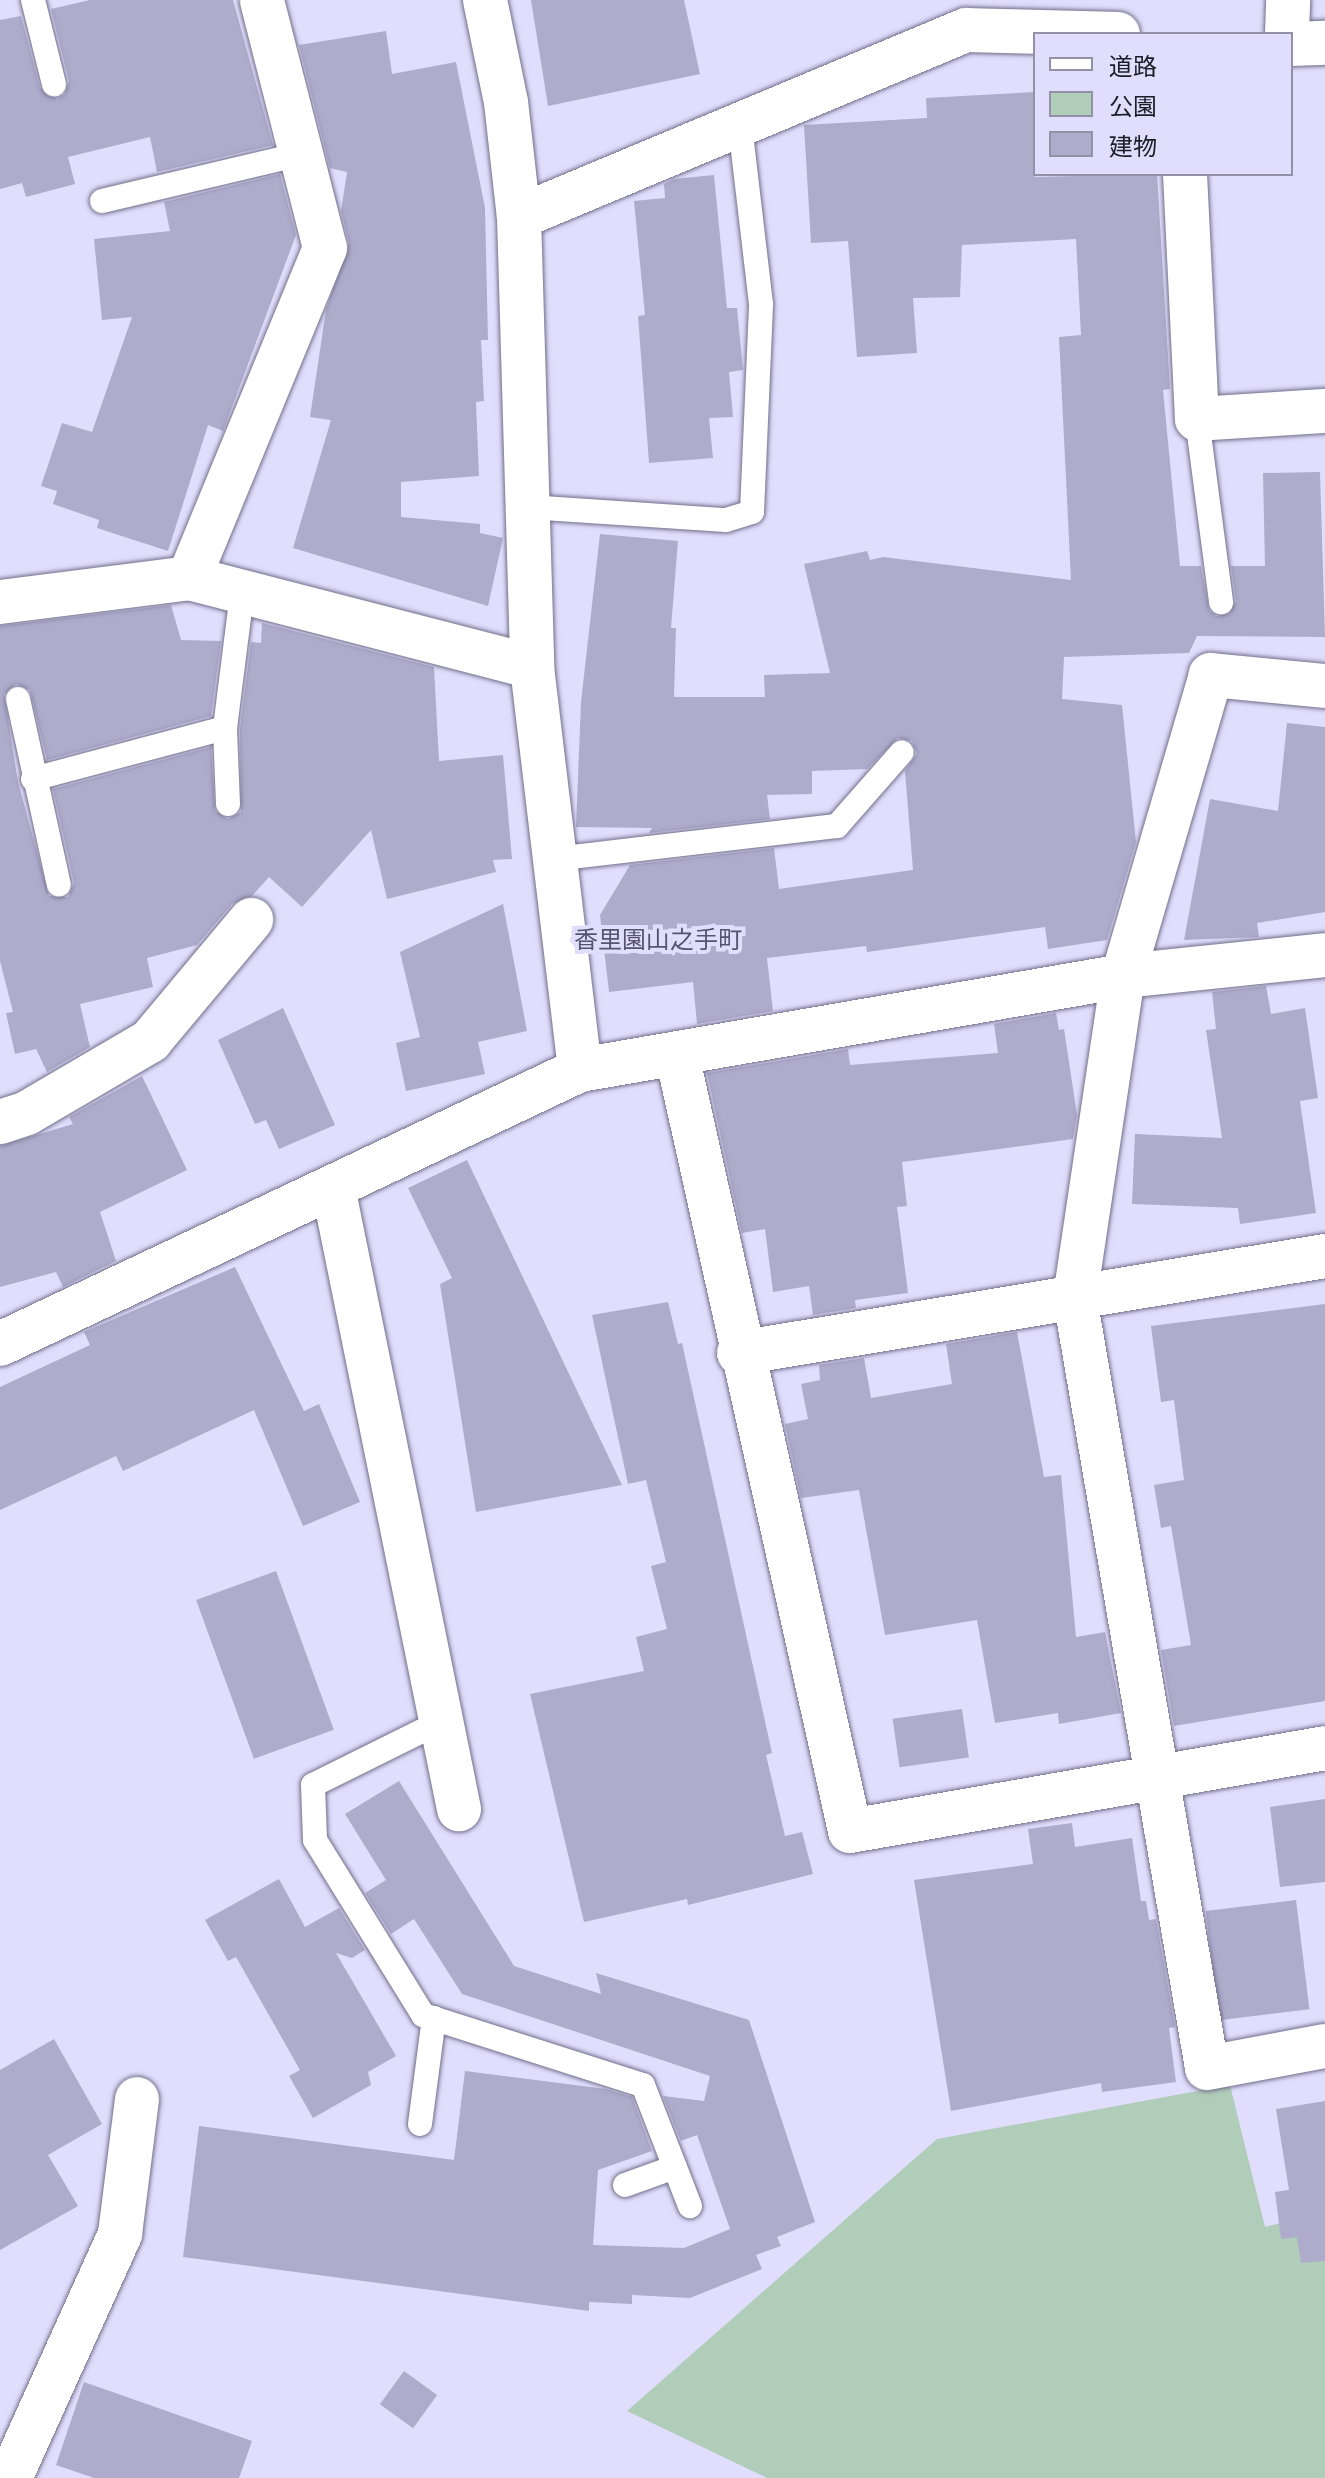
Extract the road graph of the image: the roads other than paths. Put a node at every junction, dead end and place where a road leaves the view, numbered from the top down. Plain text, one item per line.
1 (33, 0) edge
2 (262, 0) edge
3 (485, 0) edge
4 (1288, 0) edge
5 (1042, 32) edge
6 (1287, 32) edge
7 (1325, 43) edge
8 (1293, 44) edge
9 (54, 84) dead end
10 (740, 125) junction
11 (301, 154) junction
12 (1185, 176) edge
13 (102, 201) dead end
14 (519, 217) junction
15 (1325, 411) edge
16 (1197, 419) junction
17 (528, 507) junction
18 (189, 578) junction
19 (242, 593) junction
20 (0, 602) edge
21 (1221, 602) dead end
22 (532, 667) junction
23 (1325, 686) edge
24 (18, 699) dead end
25 (225, 728) junction
26 (902, 752) dead end
27 (33, 779) junction
28 (228, 804) dead end
29 (555, 859) junction
30 (59, 885) dead end
31 (251, 920) dead end
32 (1325, 955) edge
33 (1123, 976) junction
34 (677, 1055) junction
35 (580, 1070) junction
36 (0, 1122) edge
37 (333, 1187) junction
38 (1325, 1256) edge
39 (1075, 1298) junction
40 (0, 1344) edge
41 (739, 1353) junction
42 (442, 1721) junction
43 (1325, 1748) edge
44 (1157, 1777) junction
45 (459, 1809) dead end
46 (434, 2018) junction
47 (1325, 2046) edge
48 (137, 2099) dead end
49 (420, 2124) dead end
50 (675, 2167) junction
51 (625, 2185) dead end
52 (690, 2206) dead end
53 (10, 2478) edge

1 - 9 lane
2 - 11 street
3 - 14 street
4 - 6 street
5 - 10 street
7 - 8 street
10 - 14 street
10 - 17 lane
11 - 13 lane
11 - 18 street
12 - 16 street
14 - 17 street
15 - 16 street
16 - 21 lane
17 - 22 street
18 - 19 street
18 - 20 street
19 - 22 street
19 - 25 lane
22 - 29 street
23 - 33 street
24 - 27 lane
25 - 27 lane
25 - 28 lane
26 - 29 lane
27 - 30 lane
29 - 35 street
31 - 36 street
32 - 33 street
33 - 34 street
33 - 39 street
34 - 35 street
34 - 41 street
35 - 37 street
37 - 40 street
37 - 42 street
38 - 39 street
39 - 41 street
39 - 44 street
41 - 44 street
42 - 45 street
42 - 46 lane
43 - 44 street
44 - 47 street
46 - 49 lane
46 - 50 lane
48 - 53 street
50 - 51 lane
50 - 52 lane

